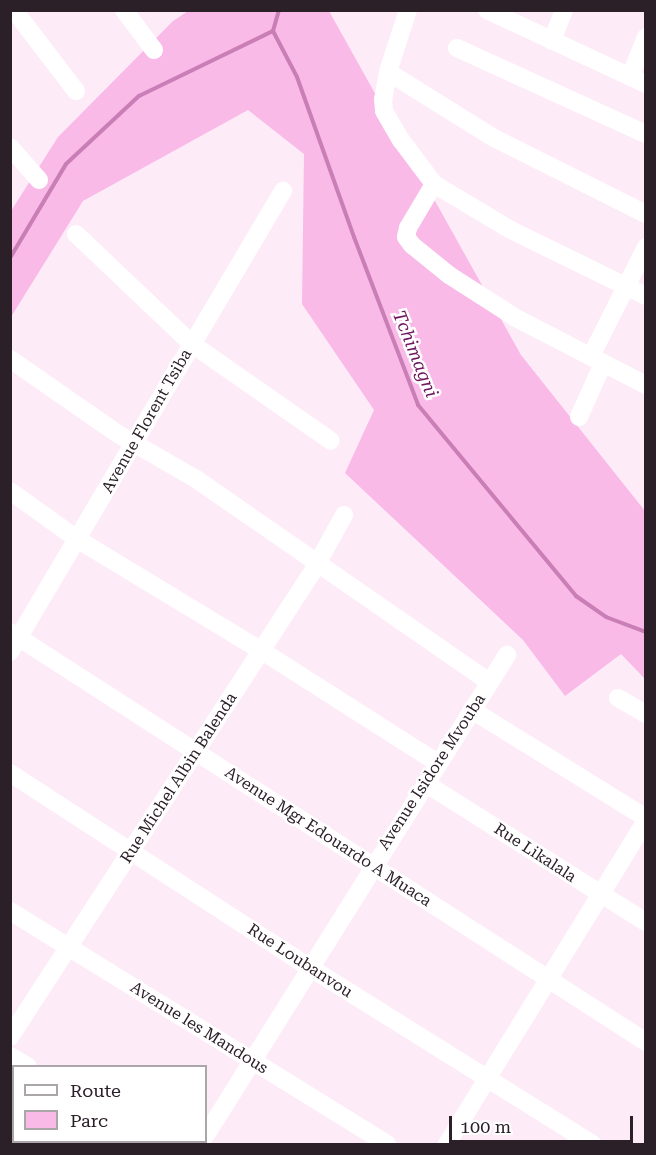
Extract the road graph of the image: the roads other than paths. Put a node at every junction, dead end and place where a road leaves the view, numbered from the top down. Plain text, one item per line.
1 (14, 10) edge
2 (123, 10) edge
3 (408, 10) edge
4 (487, 10) edge
5 (564, 10) edge
6 (645, 37) edge
7 (552, 41) junction
8 (458, 48) dead end
9 (154, 50) dead end
10 (388, 72) junction
11 (638, 81) edge
12 (76, 91) dead end
13 (645, 134) edge
14 (10, 147) edge
15 (39, 180) dead end
16 (434, 184) junction
17 (283, 191) dead end
18 (645, 214) edge
19 (76, 234) dead end
20 (645, 247) edge
21 (626, 287) junction
22 (645, 296) edge
23 (192, 344) junction
24 (10, 359) edge
25 (597, 359) junction
26 (645, 385) edge
27 (579, 417) dead end
28 (331, 441) dead end
29 (135, 443) junction
30 (10, 491) edge
31 (344, 515) dead end
32 (77, 539) junction
33 (317, 564) junction
34 (14, 640) edge
35 (262, 651) junction
36 (507, 655) dead end
37 (489, 682) junction
38 (618, 698) dead end
39 (471, 710) junction
40 (645, 714) edge
41 (196, 751) junction
42 (438, 763) junction
43 (10, 773) edge
44 (425, 783) junction
45 (645, 819) edge
46 (131, 851) junction
47 (372, 866) junction
48 (601, 896) junction
49 (10, 911) edge
50 (645, 922) edge
51 (68, 947) junction
52 (309, 967) junction
53 (550, 980) junction
54 (10, 1037) edge
55 (645, 1042) edge
56 (10, 1056) edge
57 (252, 1061) junction
58 (25, 1065) edge
59 (489, 1080) junction
60 (207, 1133) edge
61 (387, 1144) edge
62 (447, 1144) edge
63 (592, 1144) edge

1 - 12 street
2 - 9 street
3 - 10 street
4 - 7 street
5 - 7 street
6 - 11 street
7 - 11 street
8 - 13 street
10 - 16 street
10 - 18 street
14 - 15 street
16 - 21 street
16 - 25 street
17 - 23 street, Avenue Florent Tsiba
19 - 23 street
20 - 21 street
21 - 22 street
21 - 25 street
23 - 28 street
23 - 29 street, Avenue Florent Tsiba
24 - 29 street
25 - 26 street
25 - 27 street
29 - 32 street, Avenue Florent Tsiba
29 - 33 street
30 - 32 street
31 - 33 street, Rue Michel Albin Balenda
32 - 34 street, Avenue Florent Tsiba
32 - 35 street
33 - 35 street, Rue Michel Albin Balenda
33 - 37 street
34 - 41 street, Avenue Mgr Edouardo A Muaca
35 - 41 street, Rue Michel Albin Balenda
35 - 42 street
36 - 37 street, Avenue Isidore Mvouba
37 - 39 street, Avenue Isidore Mvouba
38 - 40 street
39 - 42 street, Avenue Isidore Mvouba
39 - 45 street
41 - 46 street, Rue Michel Albin Balenda
41 - 47 street, Avenue Mgr Edouardo A Muaca
42 - 44 street, Avenue Isidore Mvouba
43 - 46 street, Rue Loubanvou
44 - 47 street, Avenue Isidore Mvouba
44 - 48 street, Rue Likalala
45 - 48 street
46 - 51 street, Rue Michel Albin Balenda
46 - 52 street, Rue Loubanvou
47 - 52 street, Avenue Isidore Mvouba
47 - 53 street, Avenue Mgr Edouardo A Muaca
48 - 50 street, Rue Likalala
48 - 53 street
49 - 51 street, Avenue les Mandous
51 - 54 street, Rue Michel Albin Balenda
51 - 57 street, Avenue les Mandous
52 - 57 street, Avenue Isidore Mvouba
52 - 59 street, Rue Loubanvou
53 - 55 street, Avenue Mgr Edouardo A Muaca
53 - 59 street
56 - 58 street
57 - 60 street, Avenue Isidore Mvouba
57 - 61 street, Avenue les Mandous
59 - 62 street
59 - 63 street, Rue Loubanvou

